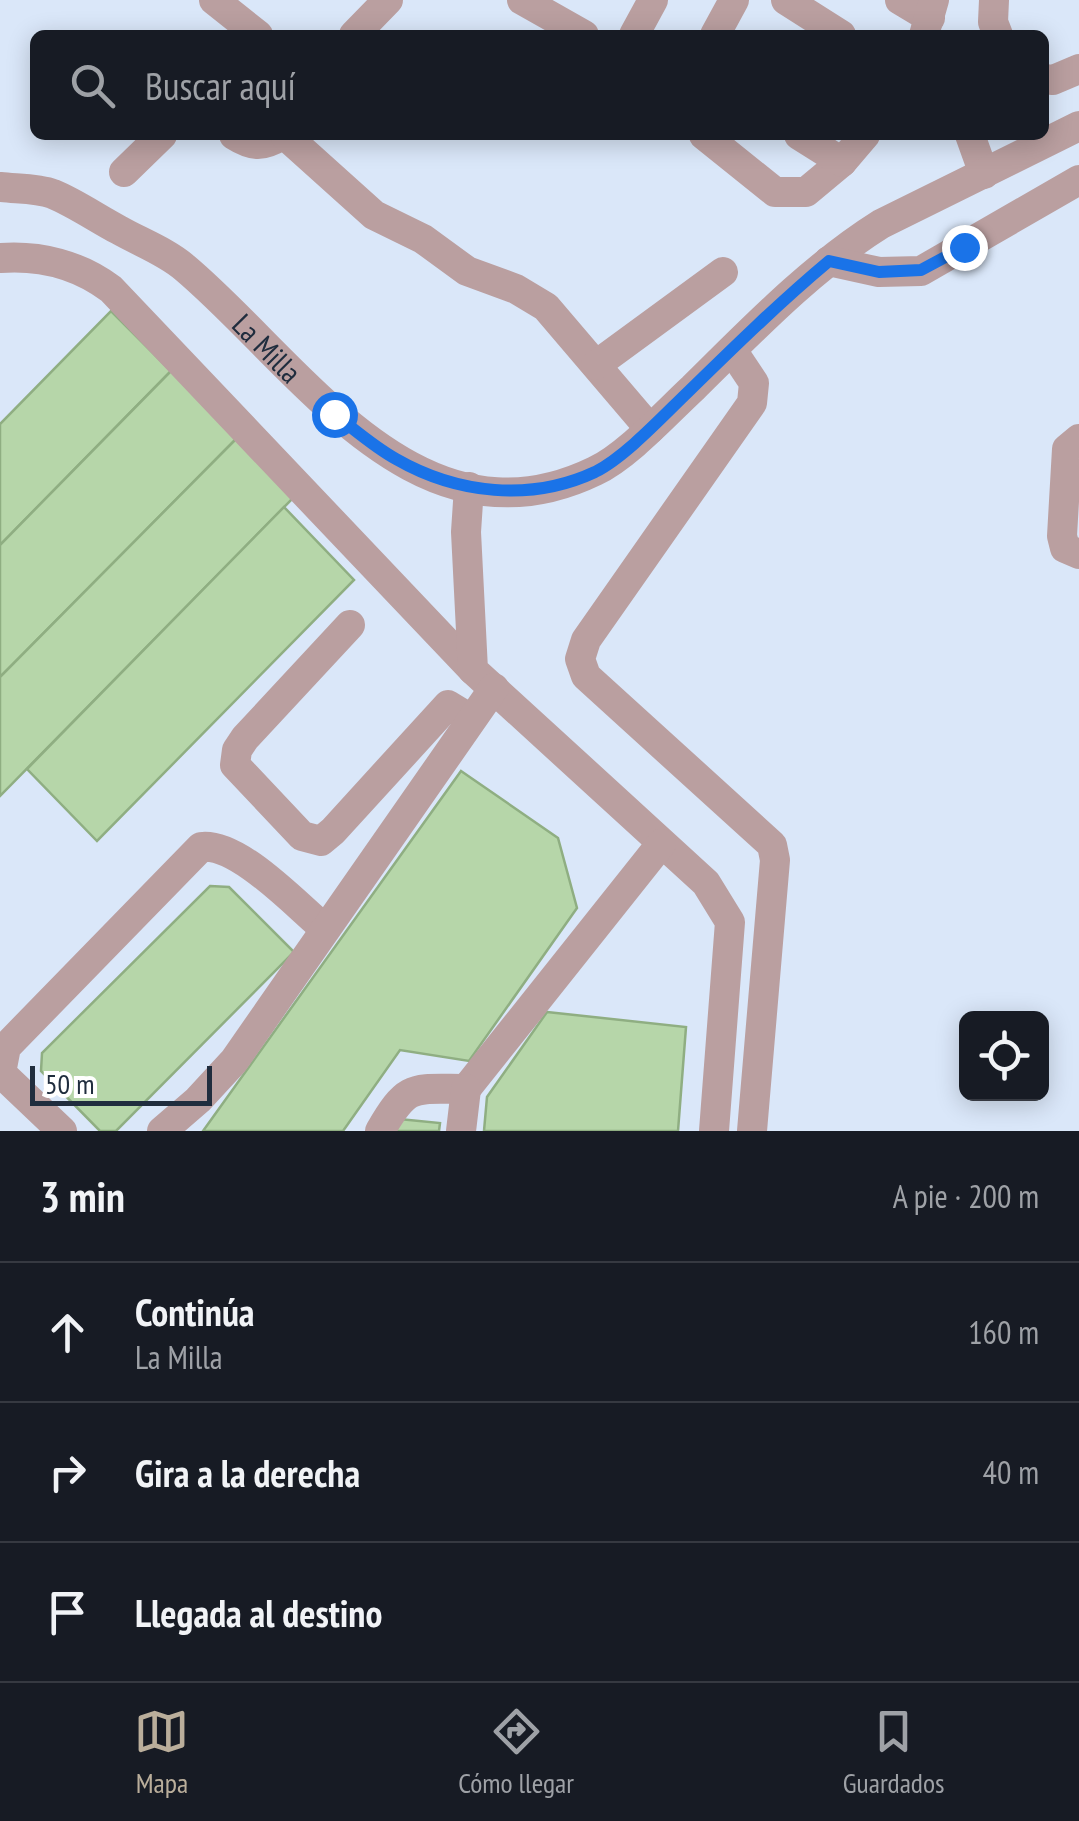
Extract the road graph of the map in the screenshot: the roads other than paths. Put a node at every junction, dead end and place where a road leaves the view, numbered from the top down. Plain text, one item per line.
1 (214, 0) edge
2 (388, 0) edge
3 (522, 0) edge
4 (654, 0) edge
5 (786, 0) edge
6 (900, 0) edge
7 (994, 0) edge
8 (929, 18) edge
9 (252, 30) edge
10 (359, 30) edge
11 (575, 30) edge
12 (637, 30) edge
13 (833, 30) edge
14 (996, 30) edge
15 (1079, 69) edge
16 (1049, 80) edge
17 (1079, 126) edge
18 (157, 140) edge
19 (243, 140) edge
20 (275, 140) edge
21 (290, 140) edge
22 (710, 140) edge
23 (807, 140) edge
24 (861, 140) edge
25 (972, 140) edge
26 (842, 162) junction
27 (124, 172) dead end
28 (984, 174) junction
29 (1079, 180) edge
30 (0, 187) edge
31 (0, 258) edge
32 (829, 261) junction
33 (723, 272) dead end
34 (732, 350) junction
35 (596, 365) junction
36 (650, 429) junction
37 (1079, 439) edge
38 (469, 488) junction
39 (1079, 554) edge
40 (350, 625) dead end
41 (483, 679) junction
42 (472, 719) junction
43 (661, 844) junction
44 (325, 929) junction
45 (466, 1089) junction
46 (62, 1131) edge
47 (162, 1131) edge
48 (380, 1131) edge
49 (462, 1131) edge
50 (714, 1131) edge
51 (752, 1131) edge

1 - 9 street
2 - 10 street
3 - 11 street
4 - 12 street
5 - 13 street
6 - 8 street
7 - 14 street
15 - 16 street
17 - 28 street, La Milla
18 - 27 street
19 - 20 street
21 - 35 street
22 - 26 street
23 - 26 street
24 - 26 street
25 - 28 street
28 - 32 street, La Milla
29 - 32 street
30 - 38 street, La Milla
31 - 41 street
32 - 34 street, La Milla
33 - 35 street
34 - 36 street, La Milla
34 - 51 street
35 - 36 street
36 - 38 street, La Milla
37 - 39 street
38 - 41 street
40 - 42 street
41 - 42 street
41 - 43 street
42 - 44 street
43 - 45 street
43 - 50 street
44 - 46 street
44 - 47 street
45 - 48 street
45 - 49 street

